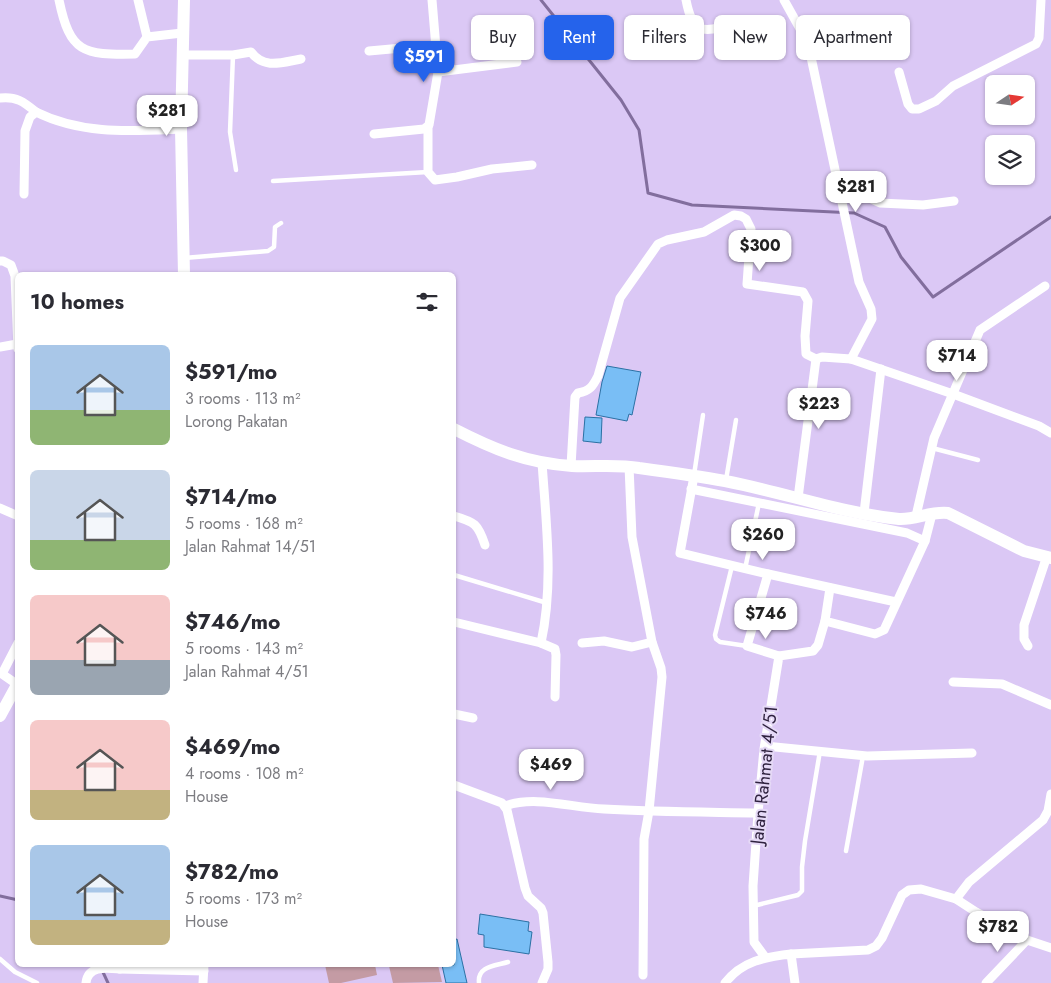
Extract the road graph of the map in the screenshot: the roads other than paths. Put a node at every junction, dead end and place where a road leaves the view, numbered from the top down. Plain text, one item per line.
1 (59, 0) edge
2 (138, 0) edge
3 (184, 0) edge
4 (432, 0) edge
5 (686, 0) edge
6 (784, 0) edge
7 (1041, 0) edge
8 (714, 29) edge
9 (182, 33) junction
10 (146, 37) junction
11 (435, 45) junction
12 (369, 50) dead end
13 (182, 55) junction
14 (234, 55) junction
15 (301, 59) dead end
16 (516, 62) dead end
17 (438, 72) junction
18 (899, 72) dead end
19 (0, 98) edge
20 (36, 112) junction
21 (428, 127) junction
22 (181, 129) junction
23 (374, 134) dead end
24 (532, 165) dead end
25 (236, 170) dead end
26 (428, 172) junction
27 (273, 181) dead end
28 (837, 183) junction
29 (24, 194) dead end
30 (954, 201) dead end
31 (281, 223) dead end
32 (184, 258) junction
33 (0, 261) edge
34 (184, 272) edge
35 (15, 276) edge
36 (1045, 286) dead end
37 (15, 344) edge
38 (0, 346) edge
39 (816, 359) junction
40 (851, 359) junction
41 (881, 369) junction
42 (953, 394) junction
43 (703, 416) dead end
44 (736, 420) dead end
45 (456, 430) edge
46 (1051, 433) edge
47 (932, 448) junction
48 (978, 460) dead end
49 (542, 462) junction
50 (571, 466) junction
51 (629, 466) junction
52 (725, 481) junction
53 (693, 483) junction
54 (798, 498) junction
55 (759, 503) junction
56 (0, 508) edge
57 (864, 513) junction
58 (932, 514) junction
59 (15, 515) edge
60 (916, 516) junction
61 (456, 517) edge
62 (925, 541) junction
63 (486, 545) dead end
64 (1049, 557) edge
65 (732, 566) junction
66 (745, 569) junction
67 (768, 574) junction
68 (456, 576) edge
69 (830, 588) junction
70 (896, 602) junction
71 (548, 604) junction
72 (825, 621) junction
73 (456, 622) edge
74 (652, 642) junction
75 (541, 643) junction
76 (582, 643) dead end
77 (747, 646) junction
78 (1028, 646) dead end
79 (15, 649) edge
80 (780, 656) junction
81 (953, 682) dead end
82 (15, 683) edge
83 (15, 688) edge
84 (555, 697) dead end
85 (1051, 705) edge
86 (456, 714) edge
87 (0, 716) edge
88 (473, 718) dead end
89 (765, 746) junction
90 (820, 751) junction
91 (972, 753) dead end
92 (863, 756) junction
93 (456, 786) edge
94 (1051, 794) edge
95 (504, 806) junction
96 (650, 811) junction
97 (758, 813) junction
98 (846, 851) dead end
99 (956, 899) junction
100 (753, 906) junction
101 (1027, 940) junction
102 (1051, 948) edge
103 (791, 954) junction
104 (765, 957) junction
105 (0, 959) edge
106 (508, 962) dead end
107 (120, 967) edge
108 (204, 968) edge
109 (643, 975) dead end
110 (37, 983) edge
111 (86, 983) edge
112 (203, 983) edge
113 (479, 983) edge
114 (542, 983) edge
115 (725, 983) edge
116 (795, 983) edge
117 (986, 983) edge

1 - 10 street
2 - 10 street
3 - 9 street
4 - 11 street
5 - 8 street
6 - 28 street
7 - 18 street
9 - 10 street
9 - 13 street
11 - 12 street
11 - 17 street
13 - 14 street
13 - 22 street
14 - 15 street
14 - 25 lane
16 - 17 street
17 - 21 street
19 - 20 street
20 - 22 street
20 - 29 street
21 - 23 street
21 - 26 street
22 - 32 street
24 - 26 street
26 - 27 lane
28 - 30 street
28 - 40 street
31 - 32 lane
32 - 34 street
33 - 35 street
36 - 42 street
37 - 38 street
39 - 40 street
39 - 50 street
39 - 54 street
40 - 41 street
41 - 42 street
41 - 57 street
42 - 46 street
42 - 47 street
43 - 53 lane
44 - 52 lane
45 - 49 street
47 - 48 lane
47 - 60 street
49 - 50 street
49 - 71 street
50 - 51 street
51 - 53 street
51 - 74 street
52 - 53 street
52 - 54 street
53 - 55 street
53 - 65 street
54 - 57 street
55 - 62 street
55 - 66 lane
56 - 59 street
57 - 60 street
58 - 60 street
58 - 62 street
58 - 64 street
61 - 63 street
62 - 70 street
64 - 78 street
65 - 66 street
65 - 77 lane
66 - 67 street
67 - 69 street
67 - 77 street
68 - 71 lane
69 - 70 street
69 - 72 street
70 - 72 street
71 - 75 street
72 - 80 street
73 - 75 street
74 - 76 street
74 - 96 street
75 - 84 street
77 - 80 street
79 - 82 street
80 - 89 street, Jalan Rahmat 4/51
81 - 85 street
83 - 87 street
86 - 88 street
89 - 90 street
89 - 97 street, Jalan Rahmat 4/51
90 - 92 street
90 - 100 lane
91 - 92 street
92 - 98 lane
93 - 95 street
94 - 99 street
95 - 96 street
95 - 114 street
96 - 97 street
96 - 109 street
97 - 100 street, Jalan Rahmat 4/51
99 - 101 street
99 - 103 street
100 - 104 street, Jalan Rahmat 4/51
101 - 102 street
101 - 117 street
103 - 104 street
103 - 116 street
104 - 115 street
105 - 110 lane
106 - 113 lane
107 - 108 street
107 - 111 street
108 - 112 street

